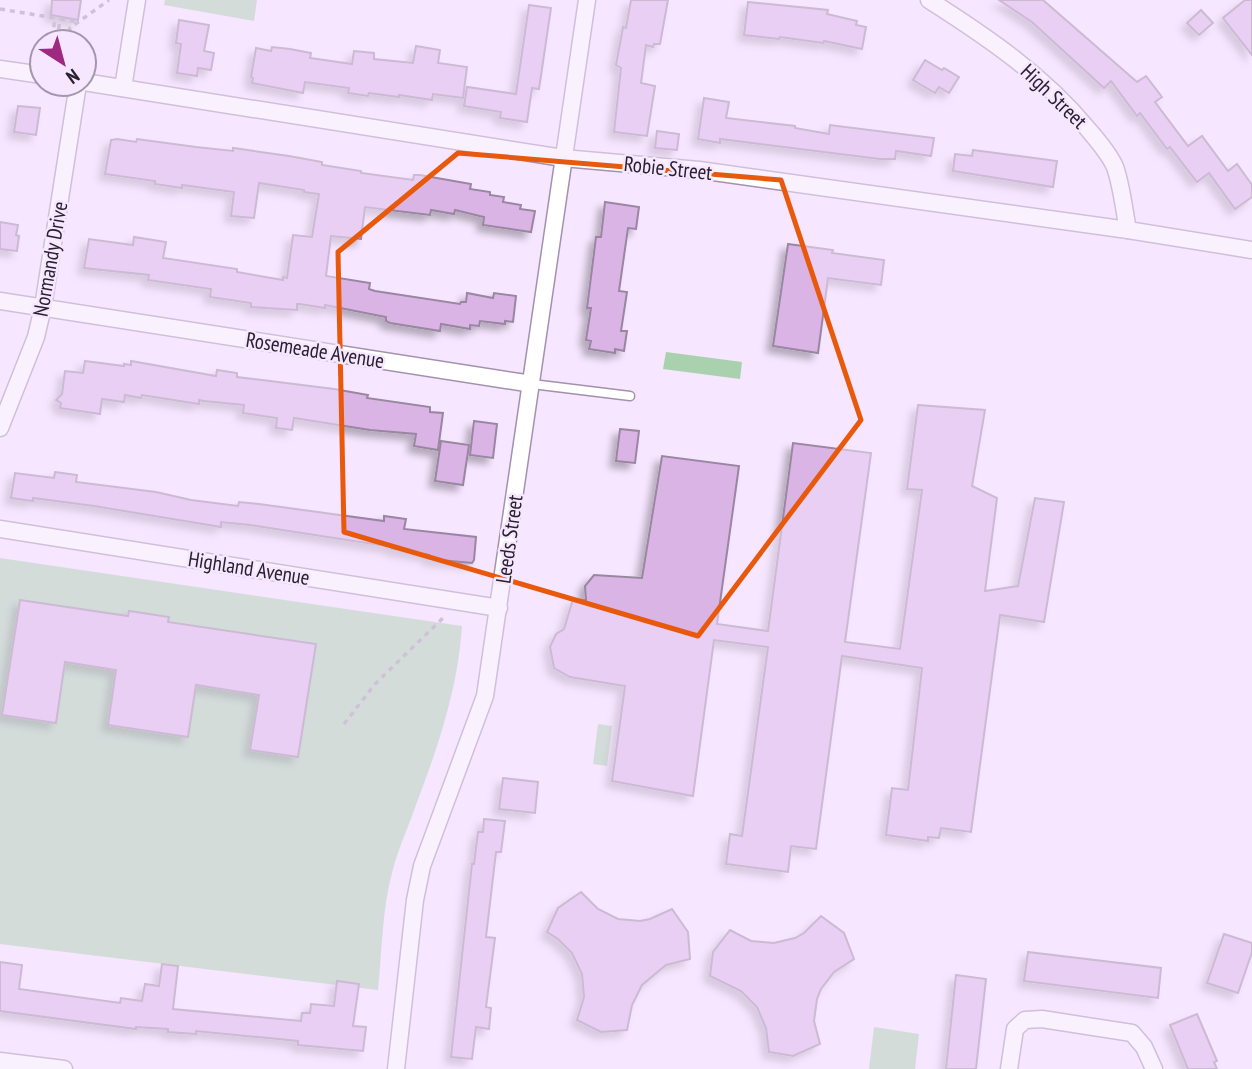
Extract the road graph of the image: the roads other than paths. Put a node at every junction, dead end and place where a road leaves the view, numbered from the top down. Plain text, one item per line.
1 (137, 0) edge
2 (587, 0) edge
3 (929, 0) edge
4 (0, 69) edge
5 (28, 73) edge
6 (98, 84) edge
7 (123, 88) junction
8 (76, 98) edge
9 (563, 158) junction
10 (1128, 230) junction
11 (1252, 250) edge
12 (0, 301) edge
13 (43, 307) junction
14 (531, 384) junction
15 (630, 396) dead end
16 (0, 428) edge
17 (0, 529) edge
18 (499, 608) junction
19 (0, 1061) edge
20 (64, 1069) edge
21 (396, 1069) edge
22 (1009, 1069) edge
23 (1154, 1069) edge

1 - 7 street
2 - 9 street, Leeds Street
3 - 10 street, High Street
4 - 5 street
6 - 7 street, Robie Street
7 - 9 street, Robie Street
8 - 13 street, Normandy Drive
9 - 10 street, Robie Street
9 - 14 street, Leeds Street
10 - 11 street, Robie Street
12 - 13 street, Rosemeade Avenue
13 - 14 street, Rosemeade Avenue
13 - 16 street, Normandy Drive
14 - 15 lane, Rosemeade Avenue
14 - 18 street, Leeds Street
17 - 18 street, Highland Avenue
18 - 21 street, Leeds Street
19 - 20 street
22 - 23 street

